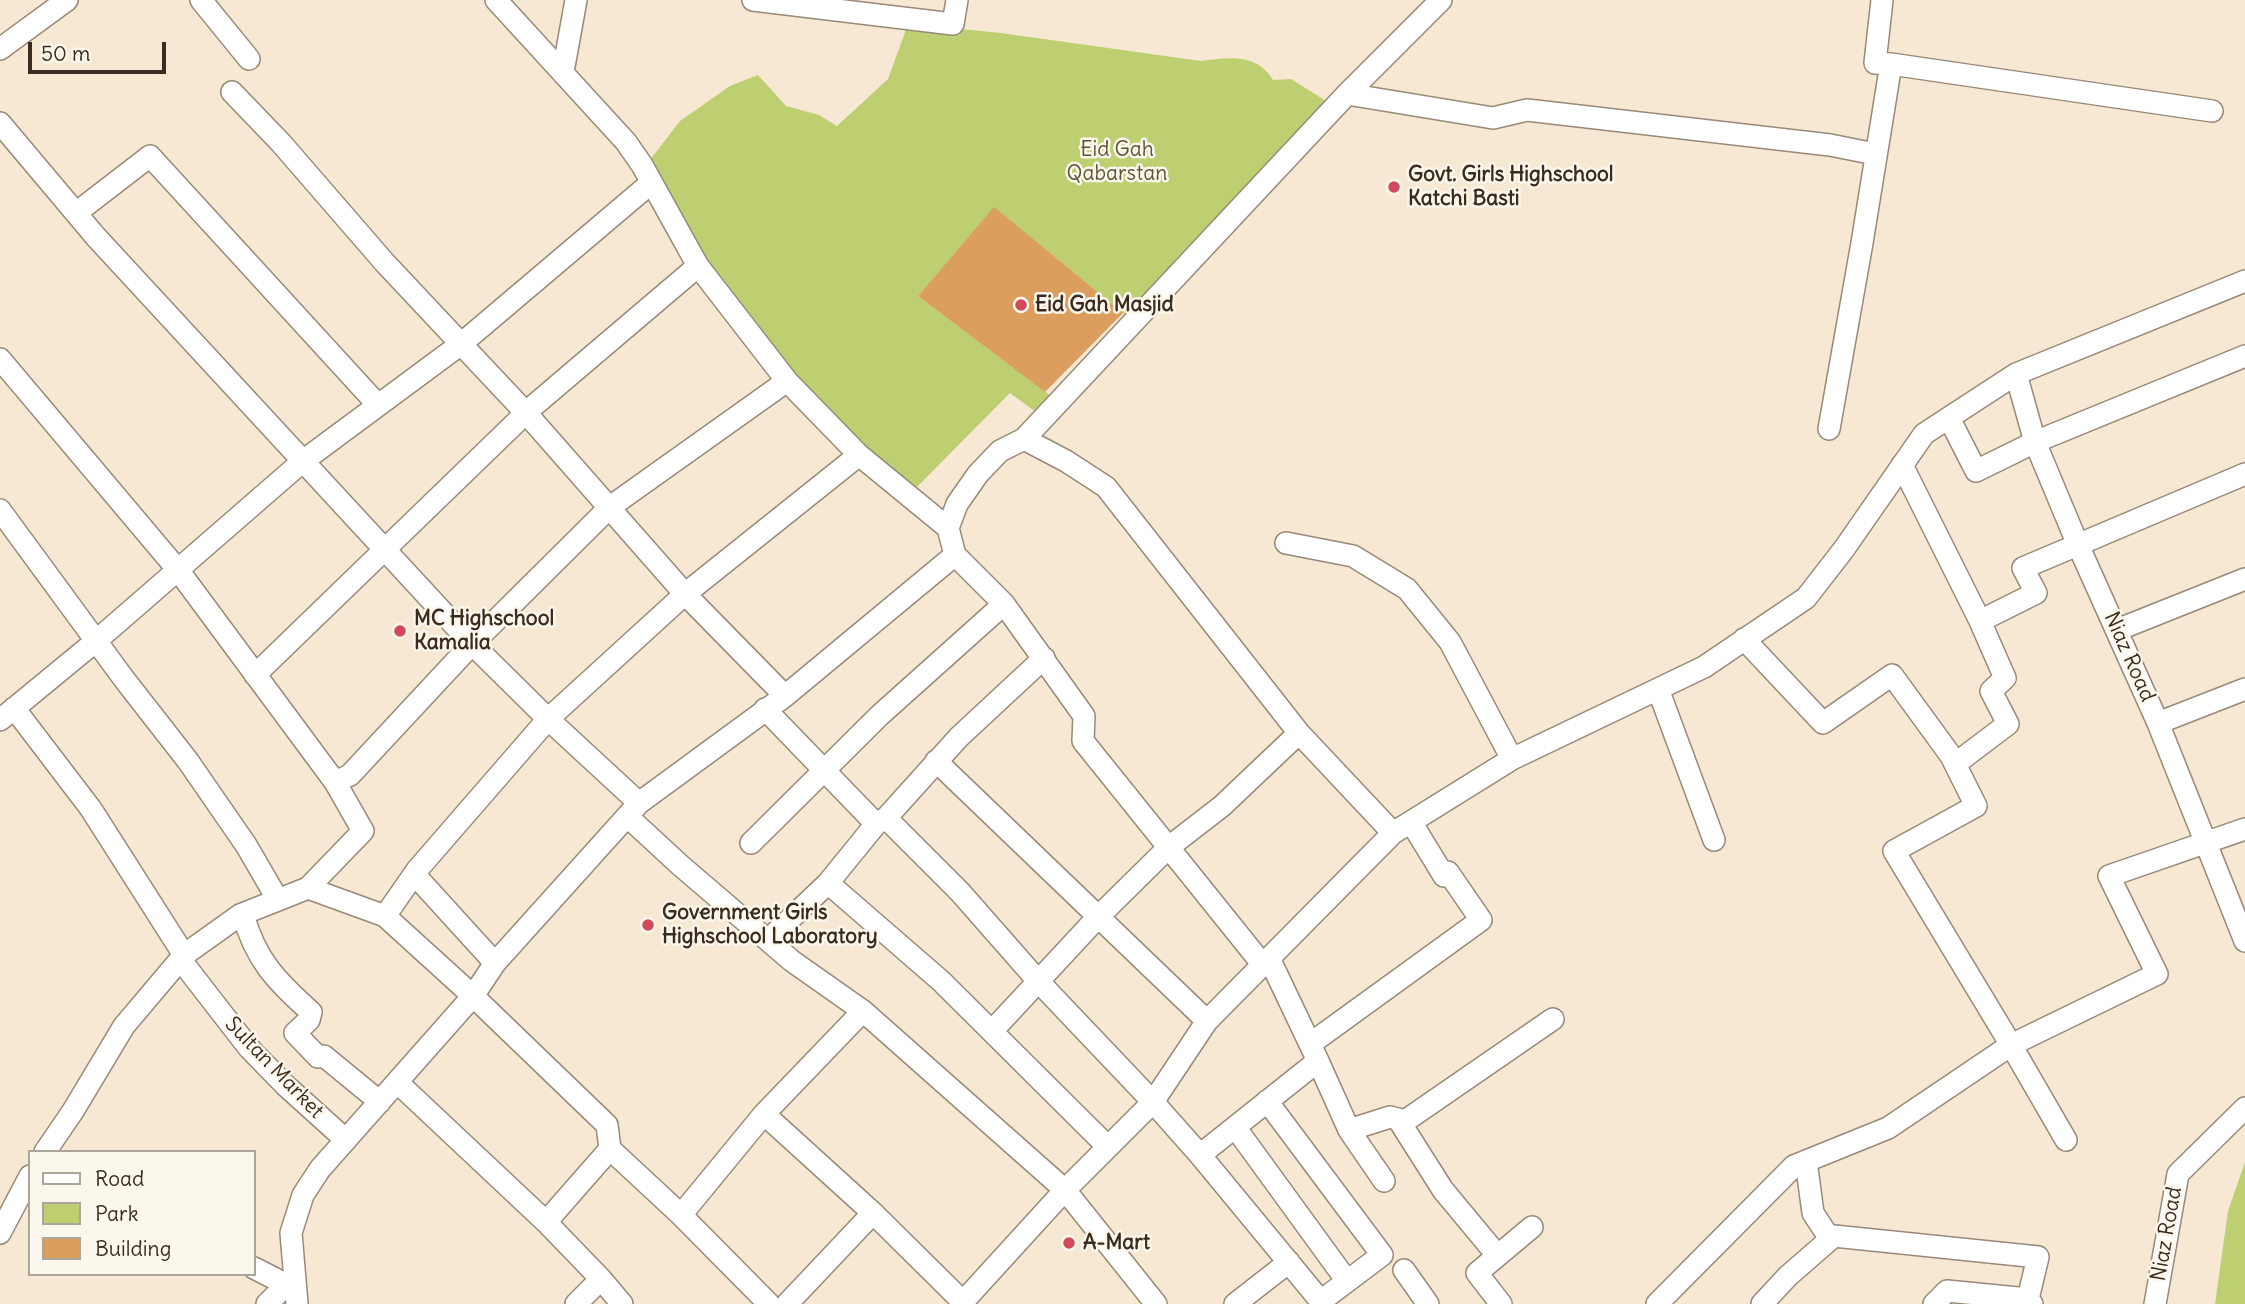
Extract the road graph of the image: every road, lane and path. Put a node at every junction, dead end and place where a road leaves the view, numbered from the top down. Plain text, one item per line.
1 (67, 0) edge
2 (201, 0) edge
3 (496, 0) edge
4 (576, 0) edge
5 (753, 0) edge
6 (957, 0) edge
7 (1441, 0) edge
8 (1882, 0) edge
9 (0, 49) edge
10 (249, 59) dead end
11 (1891, 64) junction
12 (563, 72) junction
13 (232, 92) dead end
14 (1347, 94) junction
15 (2212, 111) dead end
16 (0, 123) edge
17 (1875, 154) junction
18 (651, 184) junction
19 (76, 214) junction
20 (698, 266) junction
21 (2245, 281) edge
22 (461, 344) junction
23 (2245, 356) edge
24 (0, 359) edge
25 (2016, 374) junction
26 (787, 381) junction
27 (378, 405) junction
28 (526, 413) junction
29 (1949, 418) junction
30 (1829, 429) dead end
31 (1024, 439) junction
32 (2035, 442) junction
33 (859, 455) junction
34 (303, 461) junction
35 (1902, 465) junction
36 (2245, 474) edge
37 (610, 507) junction
38 (0, 510) edge
39 (948, 528) junction
40 (1286, 542) dead end
41 (2078, 545) junction
42 (384, 549) junction
43 (954, 555) junction
44 (178, 570) junction
45 (2245, 579) edge
46 (685, 594) junction
47 (1004, 604) junction
48 (1980, 621) junction
49 (2118, 630) junction
50 (1744, 639) junction
51 (96, 641) junction
52 (472, 644) junction
53 (1044, 658) junction
54 (255, 675) junction
55 (1658, 689) junction
56 (2245, 689) edge
57 (785, 696) junction
58 (765, 709) junction
59 (5, 713) edge
60 (548, 719) junction
61 (2158, 723) junction
62 (1299, 733) junction
63 (1513, 759) junction
64 (936, 761) junction
65 (1955, 764) junction
66 (823, 771) junction
67 (335, 782) junction
68 (634, 810) junction
69 (881, 821) junction
70 (1402, 828) junction
71 (2245, 829) edge
72 (1714, 840) dead end
73 (751, 843) dead end
74 (2205, 843) junction
75 (1169, 847) junction
76 (414, 874) junction
77 (828, 883) junction
78 (308, 888) junction
79 (278, 900) junction
80 (243, 914) junction
81 (385, 916) junction
82 (1097, 918) junction
83 (769, 939) junction
84 (2245, 941) edge
85 (182, 957) junction
86 (1266, 962) junction
87 (495, 963) junction
88 (1039, 982) junction
89 (473, 996) junction
90 (863, 1011) junction
91 (1553, 1019) dead end
92 (1208, 1021) junction
93 (993, 1030) junction
94 (2011, 1045) junction
95 (1314, 1052) junction
96 (397, 1082) junction
97 (1267, 1101) junction
98 (380, 1102) junction
99 (1153, 1102) junction
100 (2245, 1108) edge
101 (764, 1114) junction
102 (1398, 1119) junction
103 (1235, 1127) junction
104 (1349, 1130) junction
105 (346, 1140) junction
106 (2066, 1140) dead end
107 (1107, 1146) junction
108 (54, 1149) edge
109 (610, 1149) junction
110 (1200, 1155) junction
111 (1806, 1161) junction
112 (28, 1180) edge
113 (1384, 1181) dead end
114 (1065, 1190) junction
115 (873, 1213) junction
116 (681, 1215) junction
117 (546, 1222) junction
118 (1532, 1227) dead end
119 (0, 1233) edge
120 (1830, 1239) junction
121 (1497, 1255) junction
122 (1289, 1262) junction
123 (256, 1269) edge
124 (1404, 1270) dead end
125 (601, 1279) junction
126 (1347, 1281) junction
127 (296, 1297) edge
128 (2030, 1302) edge
129 (962, 1303) edge
130 (1322, 1303) edge
131 (267, 1304) edge
132 (576, 1304) edge
133 (622, 1304) edge
134 (769, 1304) edge
135 (787, 1304) edge
136 (1156, 1304) edge
137 (1235, 1304) edge
138 (1428, 1304) edge
139 (1501, 1304) edge
140 (1657, 1304) edge
141 (1762, 1304) edge
142 (1934, 1304) edge
143 (2155, 1304) edge

1 - 9 street
2 - 10 street
3 - 12 street
4 - 12 street
5 - 6 street
7 - 14 street
8 - 11 street
11 - 15 street
11 - 17 street
12 - 18 street
13 - 22 street
14 - 17 street
14 - 31 street
16 - 19 street
17 - 30 street
18 - 20 street
18 - 22 street
19 - 27 street
19 - 34 street
20 - 26 street
20 - 28 street
21 - 25 street
22 - 27 street
22 - 28 street
23 - 32 street
24 - 44 street
25 - 29 street
25 - 32 street, Niaz Road
26 - 33 street
26 - 37 street
27 - 34 street
28 - 37 street
28 - 42 street
29 - 32 street
29 - 35 street
31 - 39 street
31 - 62 street
32 - 41 street, Niaz Road
33 - 39 street
33 - 46 street
34 - 42 street
34 - 44 street
35 - 48 street
35 - 50 street
36 - 41 street
37 - 46 street
37 - 52 street
38 - 51 street
39 - 43 street
40 - 63 street
41 - 48 street
41 - 49 street, Niaz Road
42 - 52 street
42 - 54 street
43 - 47 street
43 - 57 street
44 - 51 street
44 - 54 street
45 - 49 street
46 - 57 street
46 - 60 street
47 - 53 street
47 - 66 street
48 - 65 street
49 - 61 street, Niaz Road
50 - 55 street
50 - 65 street
51 - 59 street
51 - 79 street
52 - 60 street
52 - 67 street
53 - 64 street
53 - 75 street
54 - 67 street
55 - 63 street
55 - 72 street
56 - 61 street
57 - 58 street
58 - 66 street
58 - 68 street
59 - 85 street, Sultan Market
60 - 68 street
60 - 76 street
61 - 74 street, Niaz Road
62 - 70 street
62 - 75 street
63 - 70 street
64 - 69 street
64 - 82 street
65 - 94 street
66 - 69 street
66 - 73 street
67 - 78 street
68 - 83 street
68 - 87 street
69 - 77 street
69 - 88 street
70 - 86 street
70 - 95 street
71 - 74 street
74 - 84 street, Niaz Road
74 - 94 street
75 - 82 street
75 - 86 street
76 - 81 street
76 - 87 street
77 - 83 street
77 - 93 street
78 - 79 street
78 - 81 street
79 - 80 street
80 - 85 street
80 - 98 street
81 - 89 street
82 - 88 street
82 - 92 street
83 - 90 street
85 - 105 street, Sultan Market
85 - 108 street
86 - 92 street
86 - 95 street
87 - 89 street
88 - 93 street
88 - 99 street
89 - 96 street
89 - 109 street
90 - 101 street
90 - 114 street
91 - 102 street
92 - 99 street
93 - 107 street
94 - 106 street
94 - 111 street
95 - 97 street
95 - 104 street
96 - 98 street
96 - 117 street
97 - 103 street
97 - 126 street
98 - 105 street
99 - 107 street
99 - 110 street
100 - 143 street, Niaz Road
101 - 115 street
101 - 116 street
102 - 104 street
102 - 121 street
103 - 110 street
103 - 126 street
104 - 113 street
105 - 127 street
107 - 114 street
109 - 116 street
109 - 117 street
110 - 122 street
111 - 120 street
111 - 140 street
112 - 119 street
114 - 129 street
114 - 136 street
115 - 129 street
115 - 135 street
116 - 134 street
117 - 125 street
118 - 121 street
120 - 128 street
120 - 141 street
121 - 139 street
122 - 130 street
122 - 137 street
123 - 127 street
124 - 138 street
125 - 132 street
125 - 133 street
126 - 130 street
127 - 131 street
128 - 142 street

